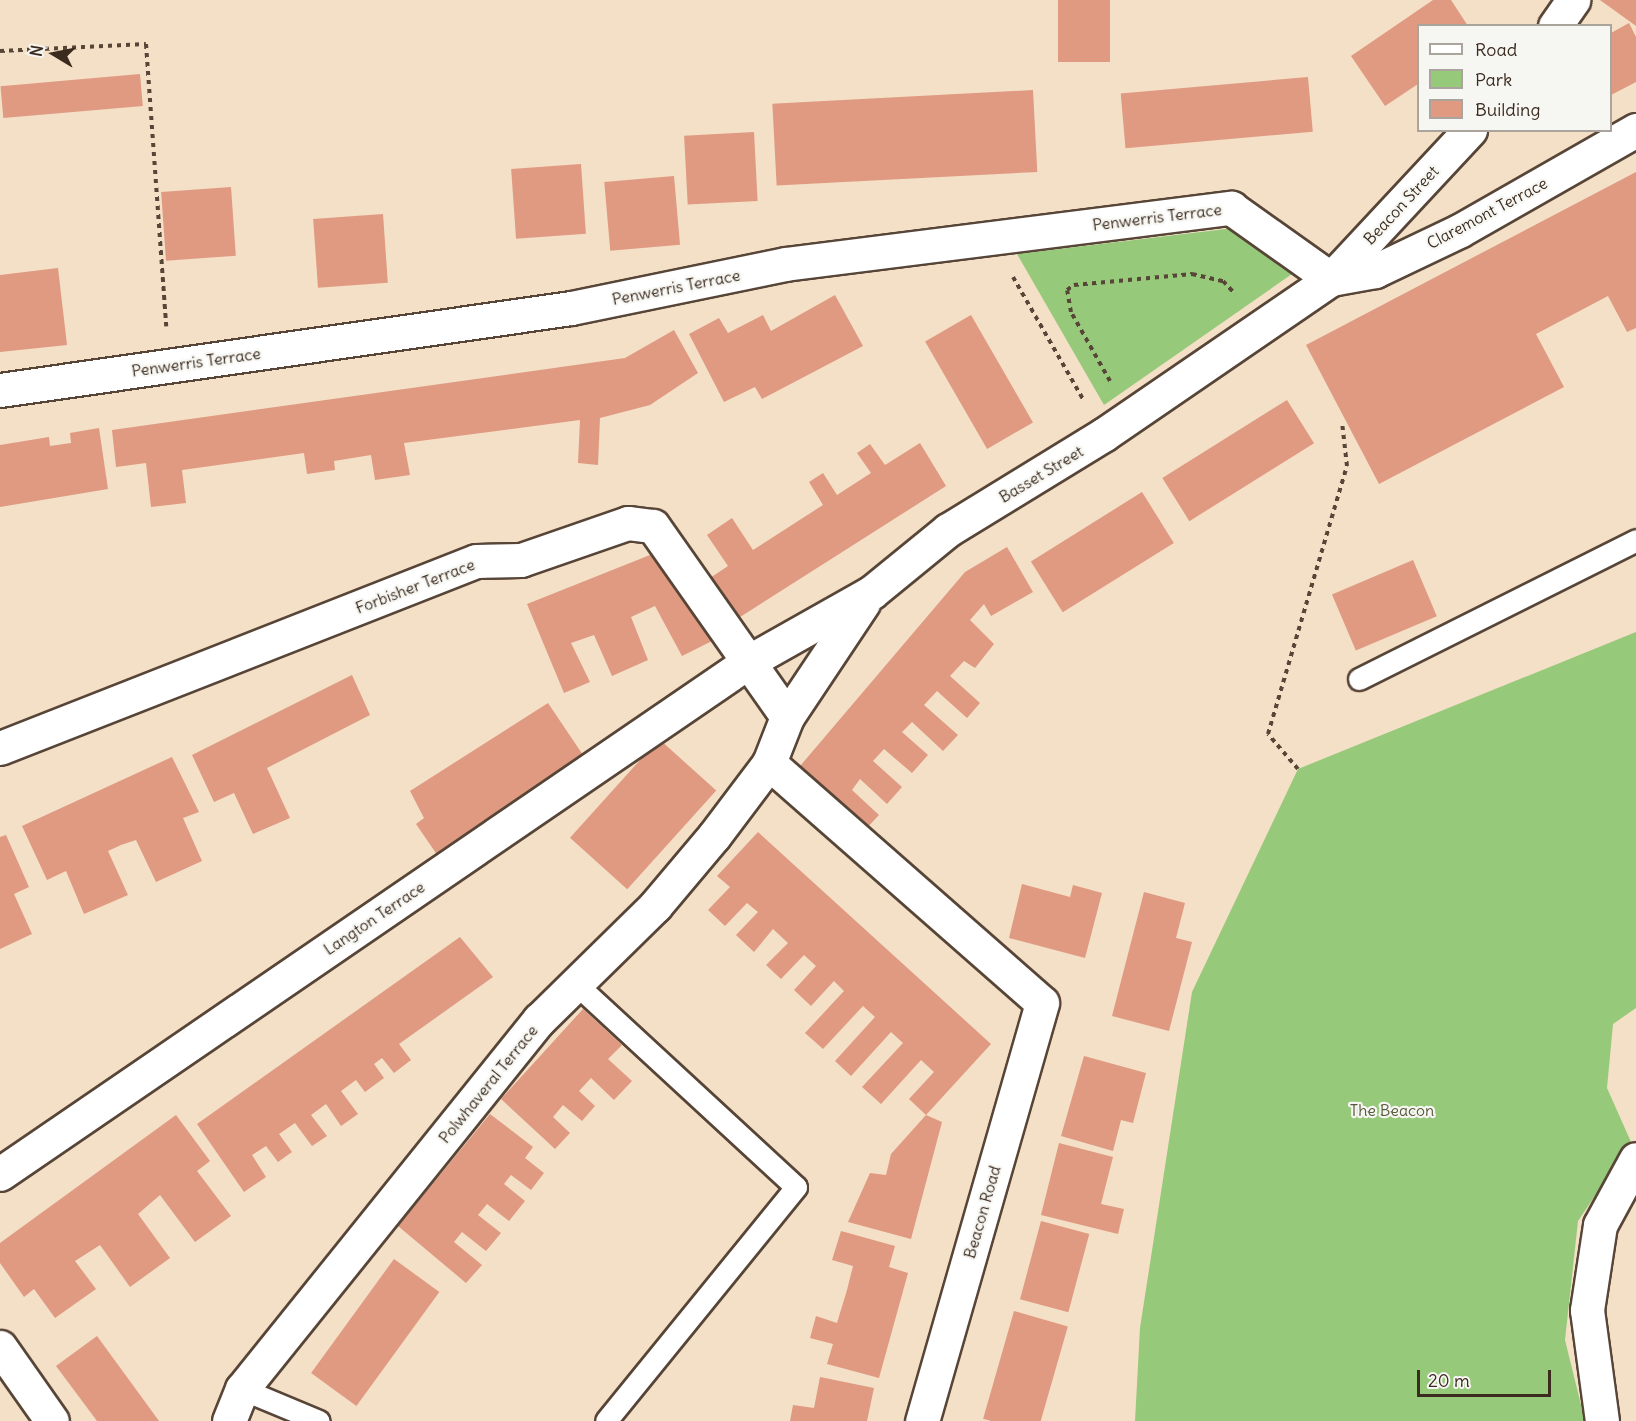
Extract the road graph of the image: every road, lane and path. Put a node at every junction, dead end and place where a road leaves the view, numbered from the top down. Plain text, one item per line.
1 (1573, 0) edge
2 (1557, 24) edge
3 (0, 51) edge
4 (1636, 130) edge
5 (1468, 132) edge
6 (992, 238) junction
7 (1330, 279) junction
8 (1233, 301) dead end
9 (169, 366) junction
10 (1121, 377) dead end
11 (1111, 383) junction
12 (0, 390) edge
13 (1342, 422) dead end
14 (1097, 425) junction
15 (1636, 540) edge
16 (872, 592) junction
17 (748, 662) junction
18 (1359, 679) dead end
19 (787, 717) junction
20 (0, 748) edge
21 (769, 763) junction
22 (1298, 769) dead end
23 (576, 984) junction
24 (1636, 1159) edge
25 (0, 1174) edge
26 (0, 1347) edge
27 (242, 1389) junction
28 (1600, 1416) edge
29 (52, 1421) edge
30 (229, 1421) edge
31 (319, 1421) edge
32 (606, 1421) edge
33 (922, 1421) edge

1 - 2 street
3 - 9 path
4 - 7 street, Claremont Terrace
5 - 7 street, Beacon Street
6 - 7 street, Penwerris Terrace
6 - 9 street, Penwerris Terrace
6 - 14 path
7 - 14 street, Basset Street
8 - 11 path
9 - 12 street, Penwerris Terrace
10 - 11 path
11 - 14 path
13 - 22 path
14 - 16 street, Basset Street
15 - 18 lane
16 - 17 street, Basset Street
16 - 19 street, Polwhaveral Terrace
17 - 19 street, Forbisher Terrace
17 - 20 street, Forbisher Terrace
17 - 25 street, Langton Terrace
19 - 21 street, Polwhaveral Terrace
21 - 23 street, Polwhaveral Terrace
21 - 33 street, Beacon Road
23 - 27 street, Polwhaveral Terrace
23 - 32 lane
24 - 28 street
26 - 29 street
27 - 30 street, Polwhaveral Terrace
27 - 31 lane

